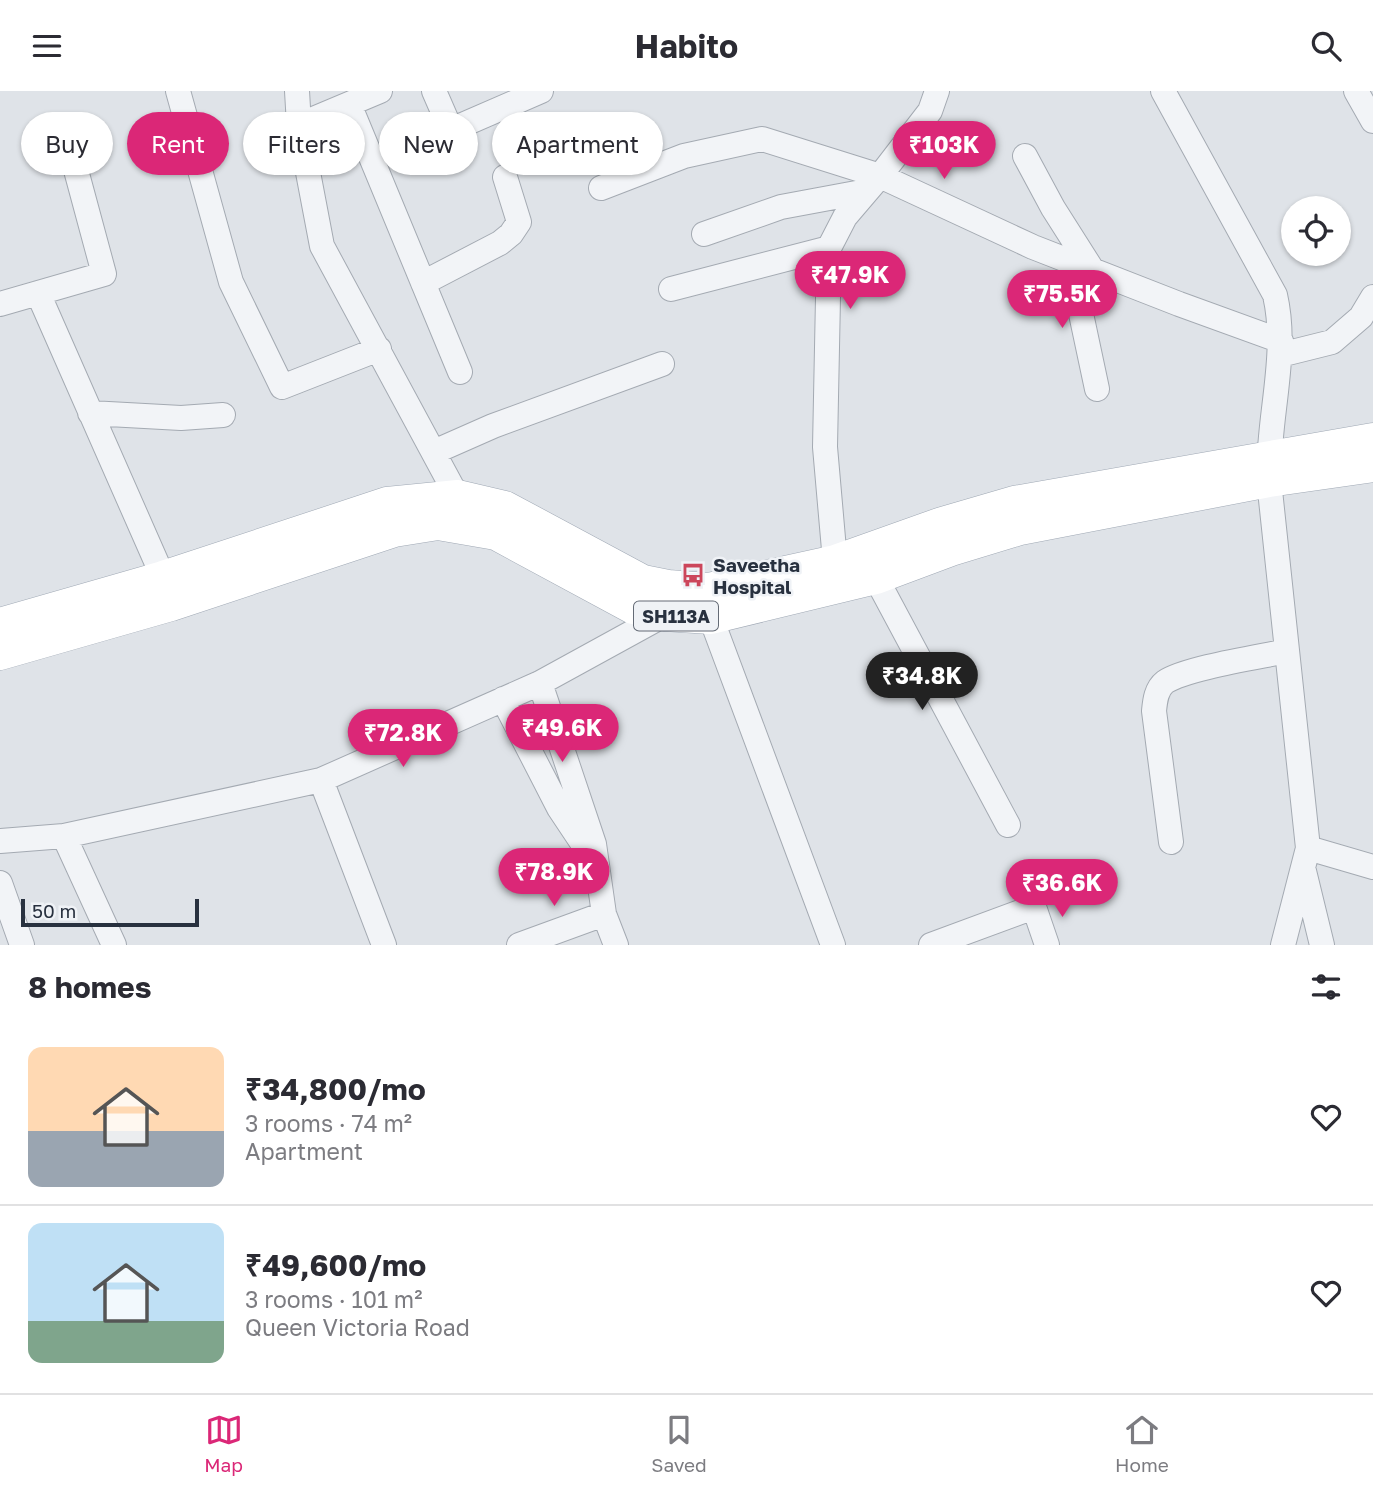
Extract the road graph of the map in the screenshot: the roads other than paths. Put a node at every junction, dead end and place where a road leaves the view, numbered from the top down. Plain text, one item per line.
1 (178, 91) edge
2 (298, 91) edge
3 (380, 91) edge
4 (434, 91) edge
5 (541, 91) edge
6 (937, 91) edge
7 (1163, 91) edge
8 (1356, 91) edge
9 (349, 104) junction
10 (299, 112) edge
11 (330, 112) edge
12 (1373, 121) edge
13 (1025, 156) dead end
14 (77, 175) edge
15 (309, 175) edge
16 (505, 177) dead end
17 (874, 183) junction
18 (601, 188) dead end
19 (704, 234) dead end
20 (830, 248) junction
21 (1070, 262) junction
22 (1093, 271) junction
23 (423, 283) junction
24 (671, 289) dead end
25 (38, 293) junction
26 (1373, 297) edge
27 (0, 304) edge
28 (1280, 348) junction
29 (379, 349) junction
30 (662, 364) dead end
31 (460, 372) dead end
32 (1097, 389) dead end
33 (90, 412) junction
34 (223, 415) dead end
35 (1373, 439) edge
36 (435, 452) junction
37 (1373, 466) edge
38 (1268, 468) junction
39 (458, 496) junction
40 (474, 530) junction
41 (835, 561) junction
42 (163, 577) junction
43 (876, 578) junction
44 (681, 587) junction
45 (664, 615) junction
46 (711, 618) junction
47 (0, 624) edge
48 (1287, 651) junction
49 (0, 654) edge
50 (540, 683) junction
51 (503, 699) junction
52 (321, 780) junction
53 (1009, 825) dead end
54 (64, 836) junction
55 (0, 841) edge
56 (1171, 842) dead end
57 (595, 852) junction
58 (1306, 859) junction
59 (1373, 867) edge
60 (0, 883) edge
61 (604, 914) junction
62 (22, 945) edge
63 (114, 945) edge
64 (384, 945) edge
65 (519, 945) edge
66 (616, 945) edge
67 (833, 945) edge
68 (931, 945) edge
69 (1047, 945) edge
70 (1283, 945) edge
71 (1322, 945) edge

1 - 29 street
2 - 10 street
3 - 9 street
4 - 5 street
6 - 17 street
7 - 28 street
8 - 12 street
9 - 11 street
9 - 23 street
13 - 22 street
14 - 25 street
15 - 29 street
16 - 23 street
17 - 18 street
17 - 19 street
17 - 20 street
17 - 21 street
20 - 24 street
20 - 41 street
21 - 22 street
21 - 32 street
22 - 28 street
23 - 31 street
25 - 27 street
25 - 33 street
26 - 28 street
28 - 38 street
29 - 36 street
30 - 36 street
33 - 34 street
33 - 42 street
35 - 38 main road, SH113A
36 - 39 street
37 - 38 main road, SH113A
38 - 41 main road, SH113A
38 - 43 main road, SH113A
38 - 48 street
39 - 40 street
39 - 42 main road, SH113A
39 - 44 main road, SH113A
40 - 45 main road, SH113A
40 - 49 main road, SH113A
41 - 44 main road, SH113A
42 - 47 main road, SH113A
43 - 46 main road, SH113A
43 - 53 street
44 - 45 street
45 - 46 main road, SH113A
45 - 50 street
46 - 67 street
48 - 56 street
48 - 58 street
50 - 51 street
50 - 57 street
51 - 52 street
51 - 57 street
52 - 54 street
52 - 64 street
54 - 55 street
54 - 63 street
57 - 61 street
58 - 59 street
58 - 70 street
58 - 71 street
60 - 62 street
61 - 65 street
61 - 66 street
68 - 69 street

